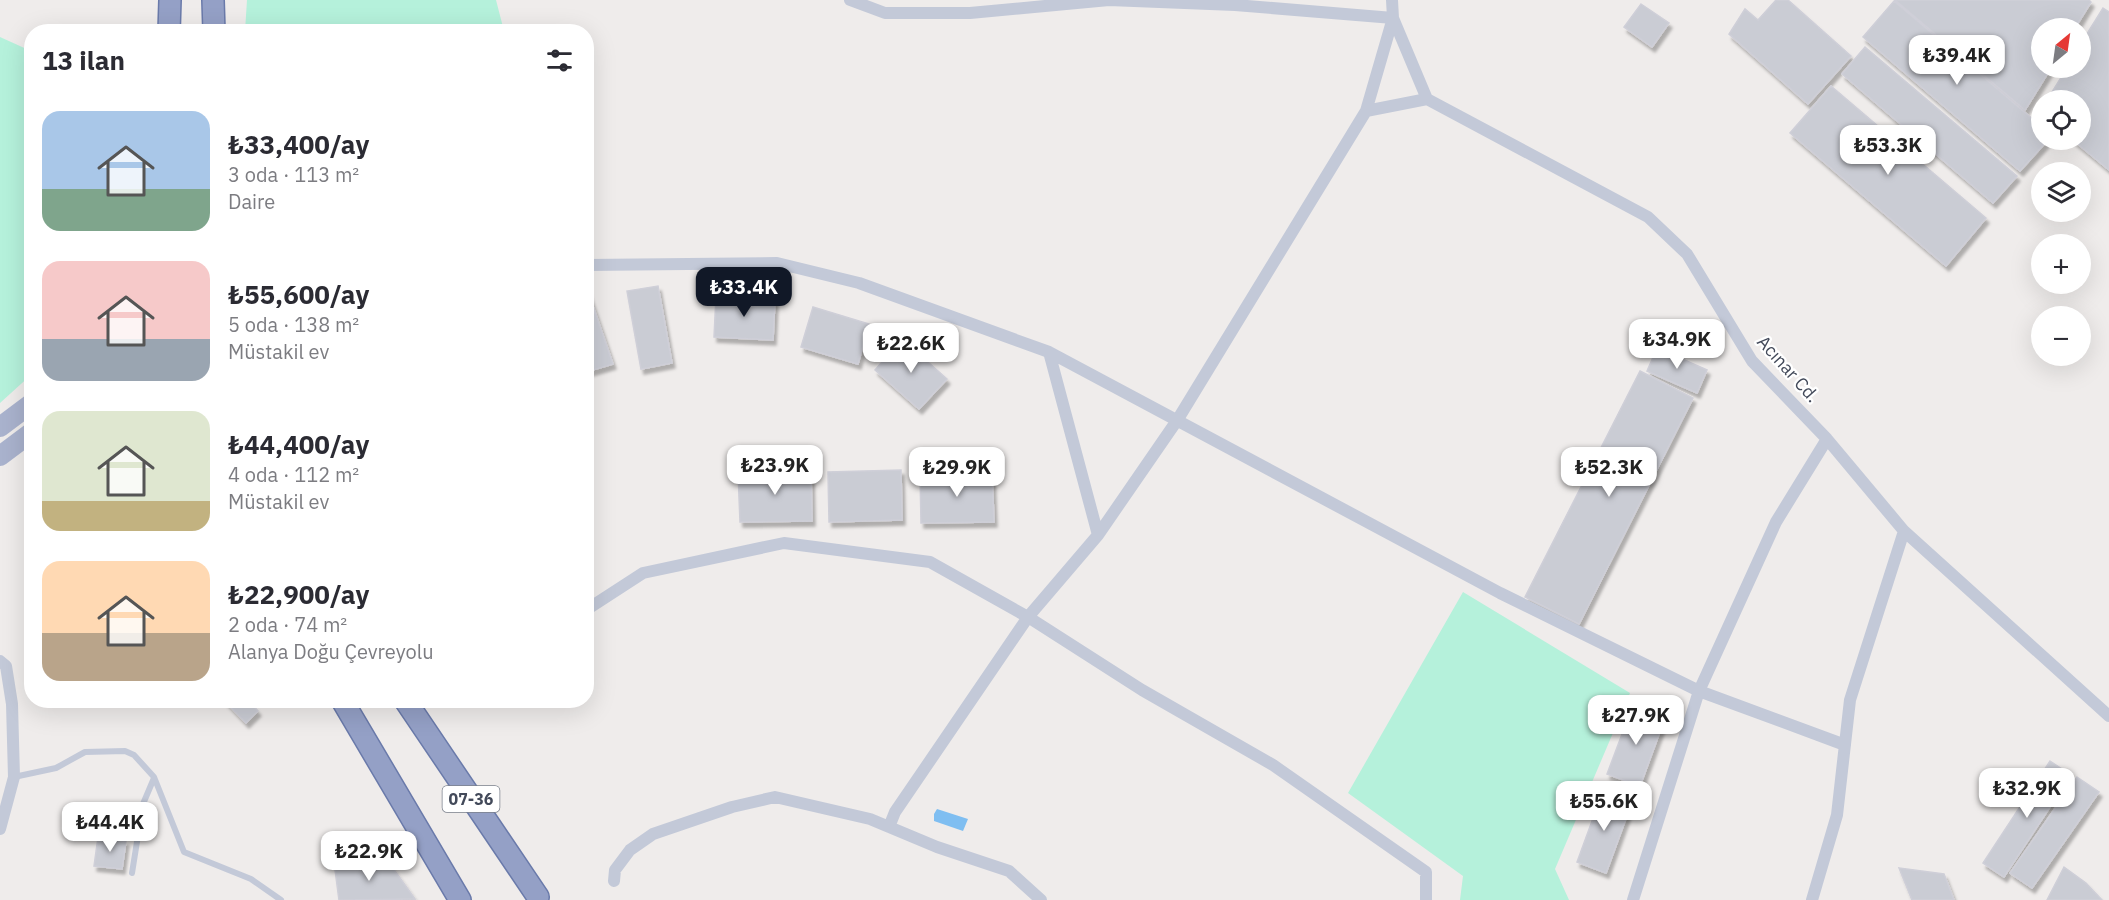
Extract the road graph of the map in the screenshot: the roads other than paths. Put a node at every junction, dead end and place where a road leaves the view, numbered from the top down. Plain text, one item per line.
1 (170, 0) edge
2 (213, 0) edge
3 (850, 0) edge
4 (1392, 0) edge
5 (1393, 18) junction
6 (169, 24) edge
7 (214, 24) edge
8 (1427, 99) junction
9 (1366, 111) junction
10 (594, 265) edge
11 (1049, 352) junction
12 (24, 409) edge
13 (1178, 419) junction
14 (0, 427) edge
15 (24, 438) edge
16 (1827, 439) junction
17 (0, 456) edge
18 (1904, 531) junction
19 (1098, 535) junction
20 (594, 605) edge
21 (1028, 617) junction
22 (0, 661) edge
23 (1699, 691) junction
24 (347, 708) edge
25 (410, 708) edge
26 (2109, 716) edge
27 (1845, 745) junction
28 (14, 777) junction
29 (154, 777) junction
30 (889, 826) junction
31 (0, 829) edge
32 (132, 873) dead end
33 (614, 881) dead end
34 (538, 897) dead end
35 (281, 900) edge
36 (460, 900) edge
37 (1041, 900) edge
38 (1426, 900) edge
39 (1633, 900) edge
40 (1812, 900) edge

1 - 6 highway
2 - 7 highway
3 - 5 street
4 - 5 street
5 - 8 street
5 - 9 street
8 - 9 street
8 - 16 street, Acınar Cd.
9 - 13 street
10 - 11 street
11 - 13 street
11 - 19 street
12 - 14 main road
13 - 19 street
13 - 23 street
15 - 17 main road
16 - 18 street, Acınar Cd.
16 - 23 street
18 - 26 street, Acınar Cd.
18 - 27 street
19 - 21 street
20 - 21 street
21 - 30 street
21 - 38 street
22 - 28 street
23 - 27 street
23 - 39 street
24 - 36 highway
25 - 34 highway, 07-36
27 - 40 street
28 - 29 lane
28 - 31 street
29 - 32 lane
29 - 35 lane
30 - 33 street
30 - 37 street

